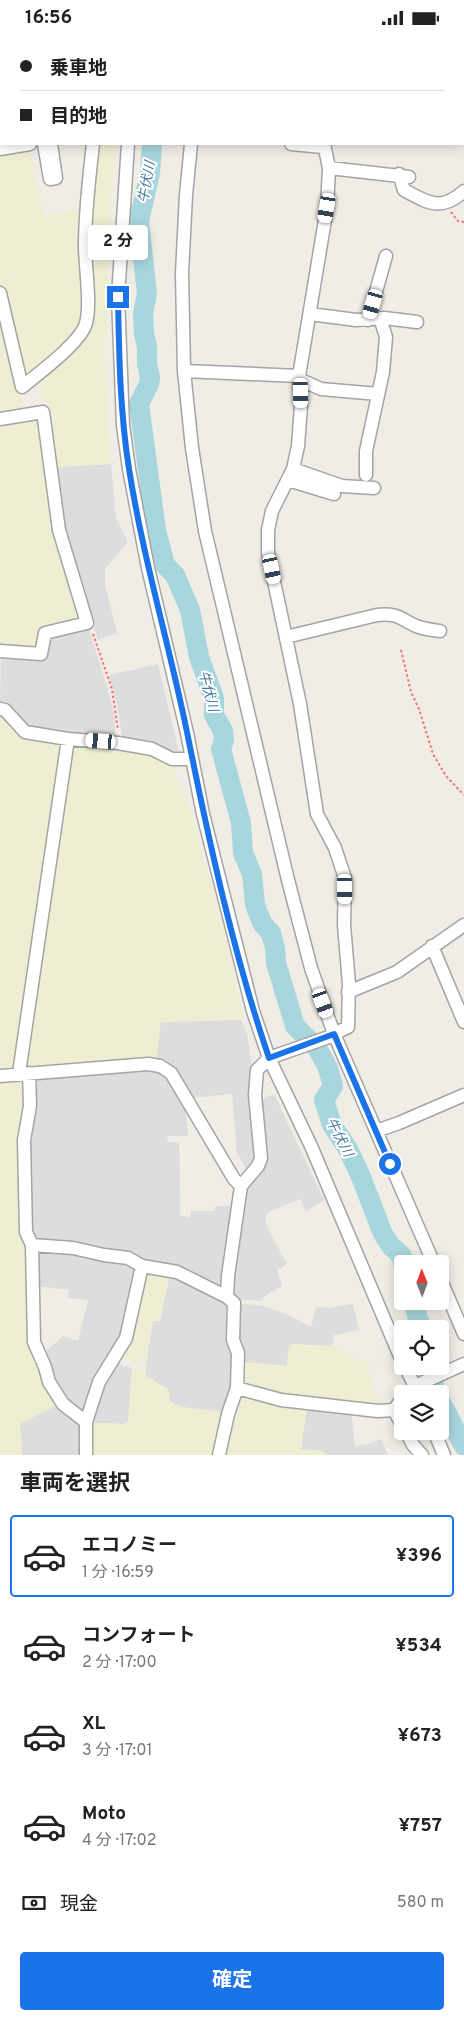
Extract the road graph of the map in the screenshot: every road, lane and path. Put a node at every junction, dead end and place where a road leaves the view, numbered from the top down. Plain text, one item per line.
1 (24, 145) edge
2 (44, 145) edge
3 (51, 145) edge
4 (93, 145) edge
5 (128, 145) edge
6 (192, 145) edge
7 (323, 145) edge
8 (0, 149) edge
9 (329, 168) junction
10 (464, 191) edge
11 (447, 203) junction
12 (464, 222) edge
13 (386, 256) dead end
14 (0, 293) edge
15 (310, 314) junction
16 (374, 319) junction
17 (416, 322) dead end
18 (184, 371) junction
19 (300, 378) junction
20 (378, 394) junction
21 (0, 419) edge
22 (290, 474) junction
23 (366, 475) dead end
24 (374, 488) dead end
25 (334, 494) dead end
26 (87, 623) junction
27 (440, 631) dead end
28 (286, 637) junction
29 (401, 650) dead end
30 (0, 651) edge
31 (0, 709) edge
32 (68, 739) junction
33 (118, 743) junction
34 (191, 759) junction
35 (464, 795) edge
36 (464, 925) edge
37 (432, 947) junction
38 (348, 992) junction
39 (464, 1022) edge
40 (330, 1036) junction
41 (274, 1057) junction
42 (24, 1073) junction
43 (0, 1076) edge
44 (464, 1095) edge
45 (376, 1131) junction
46 (241, 1186) junction
47 (32, 1245) junction
48 (430, 1255) edge
49 (142, 1266) junction
50 (228, 1297) junction
51 (449, 1299) edge
52 (464, 1334) edge
53 (394, 1342) edge
54 (464, 1364) edge
55 (424, 1385) edge
56 (237, 1388) junction
57 (394, 1406) edge
58 (86, 1422) junction
59 (410, 1440) edge
60 (438, 1440) edge
61 (86, 1455) edge
62 (219, 1455) edge
63 (422, 1455) edge
64 (444, 1455) edge

1 - 8 street
2 - 3 street
4 - 14 street
5 - 34 street
6 - 18 street
7 - 9 street
9 - 11 street
9 - 15 street
10 - 11 street
11 - 12 path
13 - 16 street
15 - 16 street
15 - 19 street
16 - 17 street
16 - 20 street
18 - 19 street
18 - 40 street
19 - 20 street
19 - 22 street
20 - 23 street
21 - 26 street
22 - 24 street
22 - 25 street
22 - 28 street
26 - 30 street
26 - 33 path
27 - 28 street
28 - 38 street
29 - 35 path
31 - 32 street
32 - 33 street
32 - 42 street
33 - 34 street
34 - 41 street
36 - 37 street
37 - 38 street
37 - 39 street
38 - 40 street
40 - 41 street
40 - 45 street
41 - 46 street
41 - 53 street
42 - 43 street
42 - 46 street
42 - 47 street
44 - 45 street
45 - 48 street
46 - 50 street
47 - 49 street
47 - 58 street
49 - 50 street
49 - 58 street
50 - 56 street
51 - 52 street
54 - 55 street
56 - 57 street
56 - 62 street
58 - 61 street
59 - 63 street
60 - 64 street

